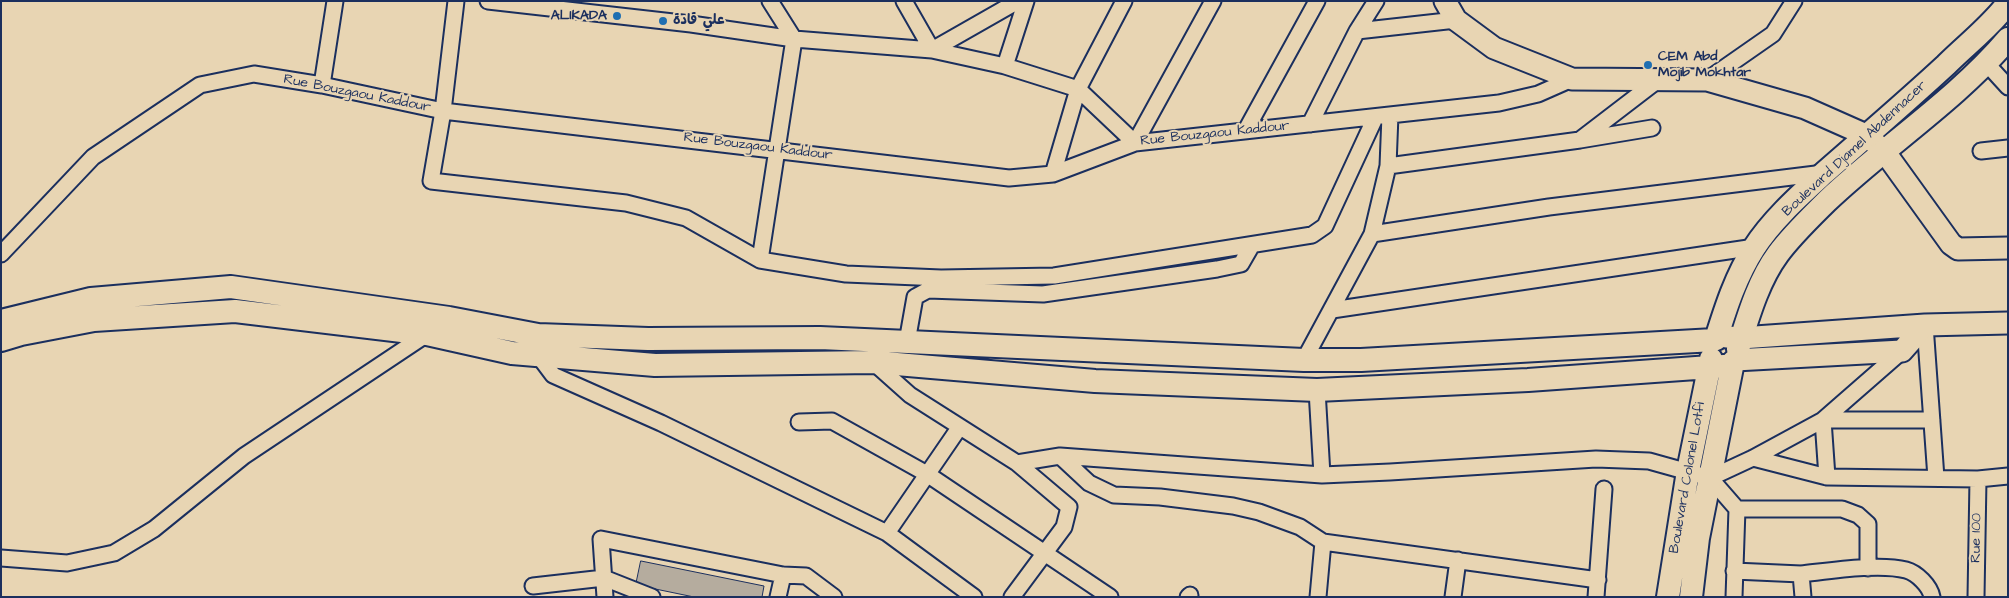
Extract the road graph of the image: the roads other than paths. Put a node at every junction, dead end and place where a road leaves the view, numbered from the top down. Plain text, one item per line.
1 (335, 1) edge
2 (456, 1) edge
3 (488, 1) edge
4 (770, 1) edge
5 (904, 1) edge
6 (1018, 1) edge
7 (1026, 1) edge
8 (1124, 1) edge
9 (1213, 1) edge
10 (1316, 1) edge
11 (1376, 1) edge
12 (1445, 1) edge
13 (1794, 1) edge
14 (2008, 3) edge
15 (1456, 20) junction
16 (1357, 31) junction
17 (2008, 38) edge
18 (794, 39) junction
19 (932, 50) junction
20 (1987, 64) junction
21 (1005, 66) junction
22 (1572, 79) junction
23 (1658, 80) junction
24 (1707, 80) junction
25 (322, 85) junction
26 (2008, 87) edge
27 (1078, 89) junction
28 (443, 111) junction
29 (1382, 116) junction
30 (1310, 124) junction
31 (1652, 128) dead end
32 (1246, 130) junction
33 (1866, 135) junction
34 (1580, 140) junction
35 (1135, 143) junction
36 (2008, 148) edge
37 (777, 149) junction
38 (1884, 151) junction
39 (1981, 151) dead end
40 (1388, 166) junction
41 (1825, 172) junction
42 (1053, 174) junction
43 (1372, 234) junction
44 (1252, 245) junction
45 (1755, 247) junction
46 (2008, 248) edge
47 (1, 254) edge
48 (1777, 255) junction
49 (760, 260) junction
50 (1332, 310) junction
51 (1, 321) edge
52 (2008, 323) edge
53 (1925, 324) junction
54 (428, 334) junction
55 (1, 340) edge
56 (907, 342) junction
57 (538, 345) junction
58 (1902, 351) junction
59 (1725, 352) junction
60 (1304, 360) junction
61 (874, 362) junction
62 (1317, 390) junction
63 (1823, 420) junction
64 (1932, 420) junction
65 (799, 422) dead end
66 (959, 428) junction
67 (1060, 456) junction
68 (1753, 458) junction
69 (1017, 463) junction
70 (1688, 471) junction
71 (927, 474) junction
72 (1322, 475) junction
73 (2008, 476) edge
74 (1827, 477) junction
75 (1710, 478) junction
76 (1936, 478) junction
77 (1978, 479) junction
78 (1604, 489) dead end
79 (1737, 509) junction
80 (887, 533) junction
81 (1323, 542) junction
82 (1044, 553) junction
83 (1, 558) edge
84 (1458, 560) junction
85 (1868, 568) junction
86 (1734, 571) junction
87 (1801, 574) junction
88 (784, 576) junction
89 (604, 578) junction
90 (1598, 580) junction
91 (533, 586) dead end
92 (605, 597) edge
93 (652, 597) edge
94 (778, 597) edge
95 (834, 597) edge
96 (974, 597) edge
97 (1012, 597) edge
98 (1110, 597) edge
99 (1318, 597) edge
100 (1452, 597) edge
101 (1596, 597) edge
102 (1668, 597) edge
103 (1691, 597) edge
104 (1734, 597) edge
105 (1803, 597) edge
106 (1932, 597) edge
107 (1976, 597) edge

1 - 25 street
2 - 28 street
3 - 18 street
4 - 18 street
5 - 19 street
6 - 19 street
7 - 21 street
8 - 27 street
9 - 35 street
10 - 32 street
11 - 16 street
12 - 15 street
13 - 24 street
14 - 33 main road, Boulevard Djamel Abdennacer
15 - 16 street
15 - 22 street
16 - 30 street
17 - 20 main road, Boulevard Djamel Abdennacer
18 - 19 street
18 - 37 street
19 - 21 street
20 - 26 street
20 - 38 main road, Boulevard Djamel Abdennacer
21 - 27 street
22 - 23 street
22 - 29 street, Rue Bouzgaou Kaddour
23 - 24 street
23 - 34 street
24 - 33 street
25 - 28 street, Rue Bouzgaou Kaddour
25 - 47 street, Rue Bouzgaou Kaddour
27 - 35 street
27 - 42 street
28 - 37 street, Rue Bouzgaou Kaddour
28 - 49 street
29 - 30 street, Rue Bouzgaou Kaddour
29 - 40 street
29 - 44 street
30 - 32 street, Rue Bouzgaou Kaddour
31 - 34 street
32 - 35 street, Rue Bouzgaou Kaddour
33 - 38 street
33 - 41 main road, Boulevard Djamel Abdennacer
34 - 40 street
35 - 42 street, Rue Bouzgaou Kaddour
36 - 39 street
37 - 42 street, Rue Bouzgaou Kaddour
37 - 49 street
38 - 46 street
38 - 48 main road, Boulevard Djamel Abdennacer
40 - 43 street
41 - 43 street
41 - 45 main road, Boulevard Djamel Abdennacer
43 - 50 street
44 - 49 street
44 - 56 street
45 - 48 street
45 - 50 street
45 - 59 main road, Boulevard Djamel Abdennacer
48 - 59 main road, Boulevard Djamel Abdennacer
50 - 60 street
51 - 57 main road
52 - 53 street
53 - 58 street
53 - 59 street
53 - 64 street
54 - 55 main road
54 - 57 main road
54 - 83 street
56 - 57 main road
56 - 60 main road
57 - 61 main road
57 - 80 street
58 - 59 street
58 - 63 street
59 - 60 main road
59 - 62 main road
59 - 70 main road, Boulevard Colonel Lotfi
59 - 75 main road, Boulevard Colonel Lotfi
61 - 62 main road
61 - 66 street
62 - 72 street
63 - 64 street
63 - 68 street
63 - 74 street
64 - 76 street
65 - 71 street
66 - 69 street
66 - 71 street
67 - 69 street
67 - 72 street
67 - 81 street
68 - 74 street
68 - 75 street
69 - 82 street
70 - 72 street
70 - 75 street
70 - 102 main road, Boulevard Colonel Lotfi
71 - 80 street
71 - 82 street
73 - 77 street
74 - 76 street
75 - 79 street
75 - 103 main road, Boulevard Colonel Lotfi
76 - 77 street
77 - 107 street, Rue 100
78 - 90 street
79 - 85 street
79 - 86 street
80 - 96 street
81 - 84 street
81 - 99 street
82 - 97 street
82 - 98 street
84 - 90 street
84 - 100 street
85 - 87 street
85 - 106 street
86 - 87 street
86 - 104 street
87 - 105 street
88 - 89 street
88 - 94 street
88 - 95 street
89 - 91 street
89 - 92 street
89 - 93 street
90 - 101 street

